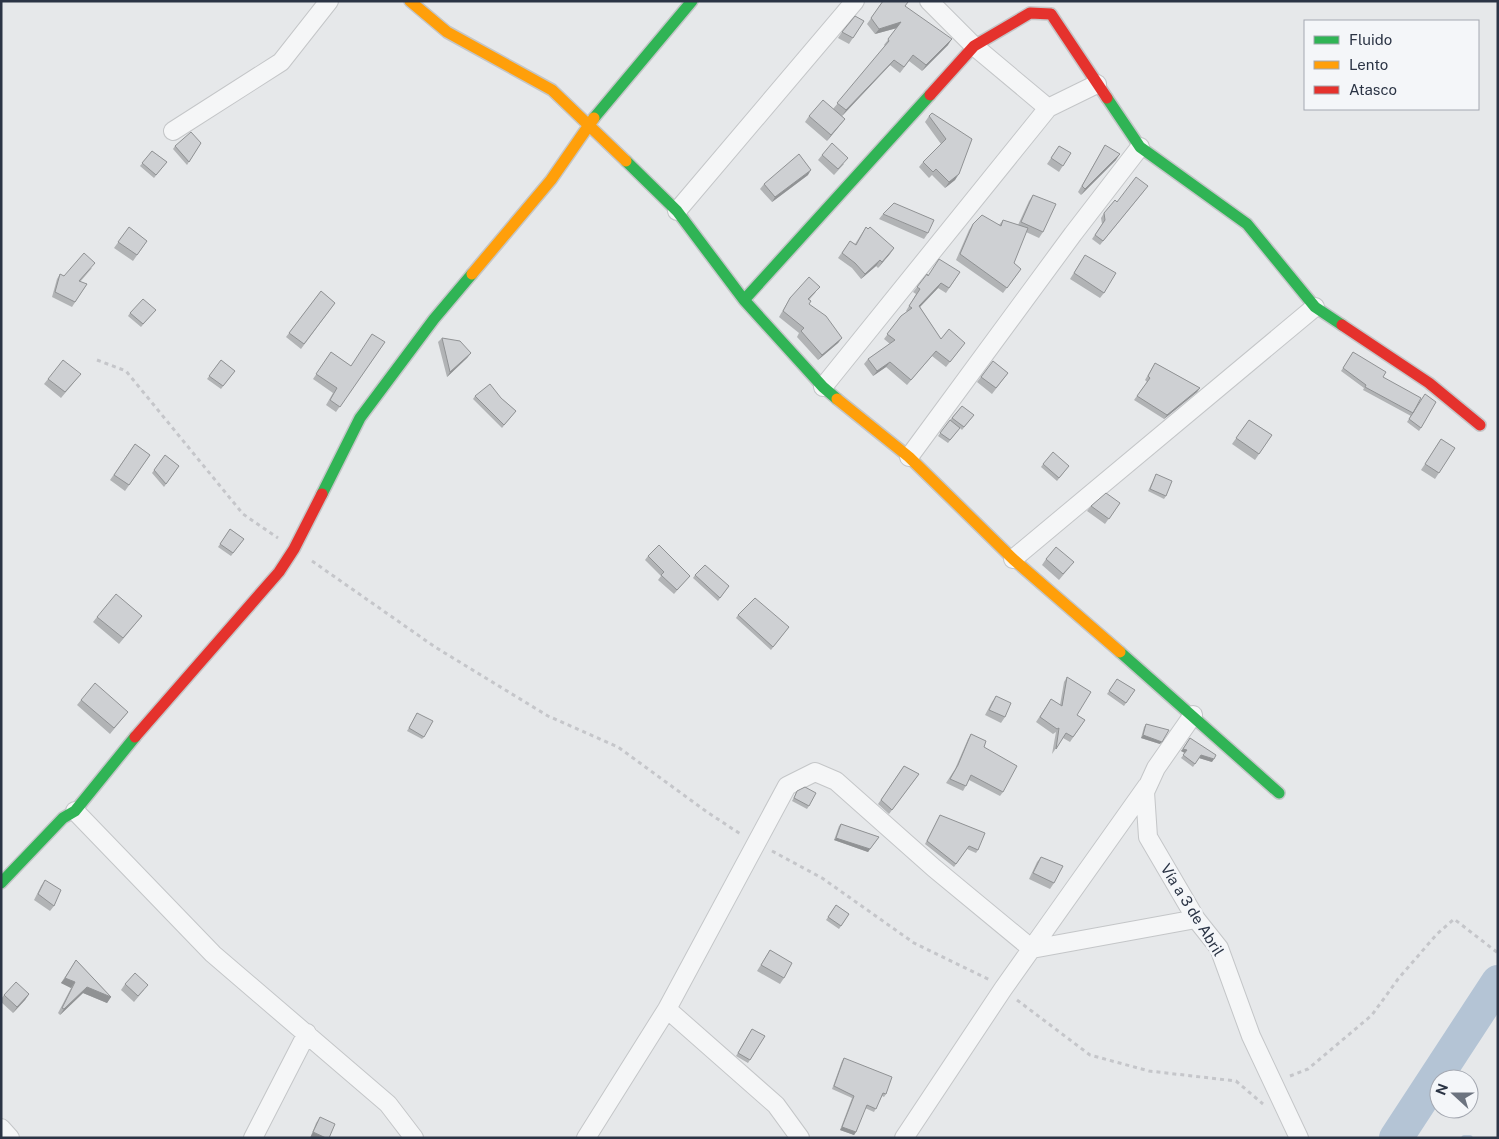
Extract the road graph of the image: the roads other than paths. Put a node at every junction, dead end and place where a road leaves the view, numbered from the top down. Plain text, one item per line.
1 (328, 1) edge
2 (410, 1) edge
3 (692, 1) edge
4 (855, 1) edge
5 (929, 1) edge
6 (974, 46) junction
7 (1097, 84) junction
8 (1048, 108) junction
9 (588, 125) junction
10 (173, 131) dead end
11 (1140, 148) junction
12 (677, 211) junction
13 (744, 300) junction
14 (1315, 307) junction
15 (823, 387) junction
16 (1480, 425) dead end
17 (910, 457) junction
18 (1013, 559) junction
19 (1193, 714) junction
20 (1149, 784) junction
21 (1279, 793) dead end
22 (75, 811) junction
23 (1, 883) edge
24 (1196, 919) junction
25 (1032, 949) junction
26 (667, 1009) junction
27 (307, 1033) junction
28 (1, 1128) edge
29 (10, 1138) edge
30 (253, 1138) edge
31 (414, 1138) edge
32 (586, 1138) edge
33 (800, 1138) edge
34 (904, 1138) edge
35 (1299, 1138) edge

1 - 10 street
2 - 9 street
3 - 9 street
4 - 12 street
5 - 6 street
6 - 7 street
6 - 8 street
6 - 13 street
7 - 8 street
7 - 11 street
8 - 15 street
9 - 12 street
9 - 22 street
11 - 14 street
11 - 17 street
12 - 13 street
13 - 15 street
14 - 16 street
14 - 18 street
15 - 17 street
17 - 18 street
18 - 19 street
19 - 20 street, Vía a 3 de Abril
19 - 21 street
20 - 24 street, Vía a 3 de Abril
20 - 25 street
22 - 23 street
22 - 27 street
24 - 25 street
24 - 35 street, Vía a 3 de Abril
25 - 26 street
25 - 34 street
26 - 32 street
26 - 33 street
27 - 30 street
27 - 31 street
28 - 29 street

